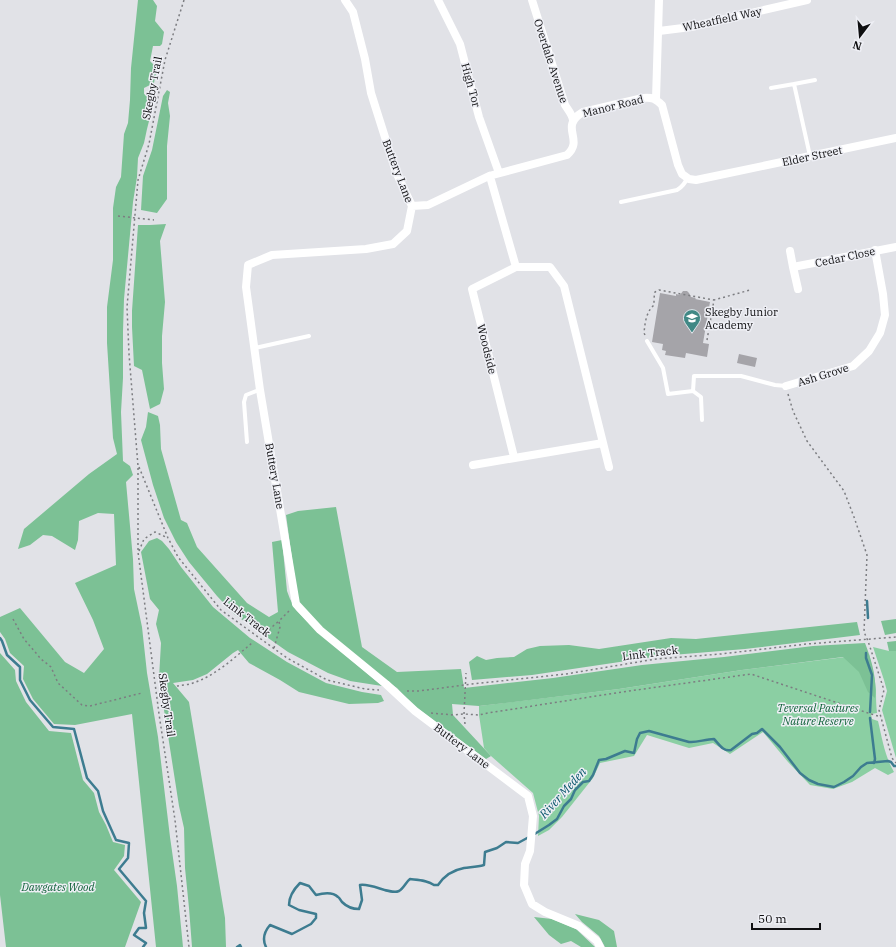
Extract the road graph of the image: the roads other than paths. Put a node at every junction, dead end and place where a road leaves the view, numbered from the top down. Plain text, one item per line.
1 (345, 0) edge
2 (438, 0) edge
3 (532, 0) edge
4 (659, 0) edge
5 (807, 0) edge
6 (659, 31) junction
7 (815, 80) dead end
8 (794, 84) junction
9 (772, 88) dead end
10 (656, 99) junction
11 (573, 120) junction
12 (896, 138) edge
13 (810, 156) junction
14 (499, 172) junction
15 (489, 176) junction
16 (688, 178) junction
17 (621, 202) dead end
18 (412, 206) junction
19 (896, 247) edge
20 (875, 250) junction
21 (790, 251) dead end
22 (516, 267) junction
23 (793, 268) junction
24 (798, 289) dead end
25 (309, 336) dead end
26 (647, 341) road end
27 (255, 348) junction
28 (786, 386) joint
29 (260, 390) junction
30 (693, 391) junction
31 (702, 420) dead end
32 (247, 442) dead end
33 (602, 443) junction
34 (514, 457) junction
35 (473, 465) dead end
36 (608, 467) dead end
37 (600, 947) edge

1 - 18 street, Buttery Lane
2 - 14 street, High Tor
3 - 11 street, Overdale Avenue
4 - 6 street
5 - 6 street, Wheatfield Way
6 - 10 street
7 - 8 lane
8 - 9 lane
8 - 13 lane
10 - 11 street, Manor Road
10 - 16 street, Manor Road
11 - 14 street, Manor Road
12 - 13 street, Elder Street
13 - 16 street, Elder Street
14 - 15 street, Manor Road
15 - 18 street, Manor Road
15 - 22 street
16 - 17 lane
18 - 27 street, Buttery Lane
19 - 20 street, Cedar Close
20 - 23 street, Cedar Close
20 - 28 street, Ash Grove
21 - 23 street
22 - 33 street, Woodside
22 - 34 street, Woodside
23 - 24 street
25 - 27 lane
26 - 30 lane
27 - 29 street, Buttery Lane
28 - 30 lane
29 - 32 lane
29 - 37 street, Buttery Lane
30 - 31 lane
33 - 34 street
33 - 36 street, Woodside
34 - 35 street

